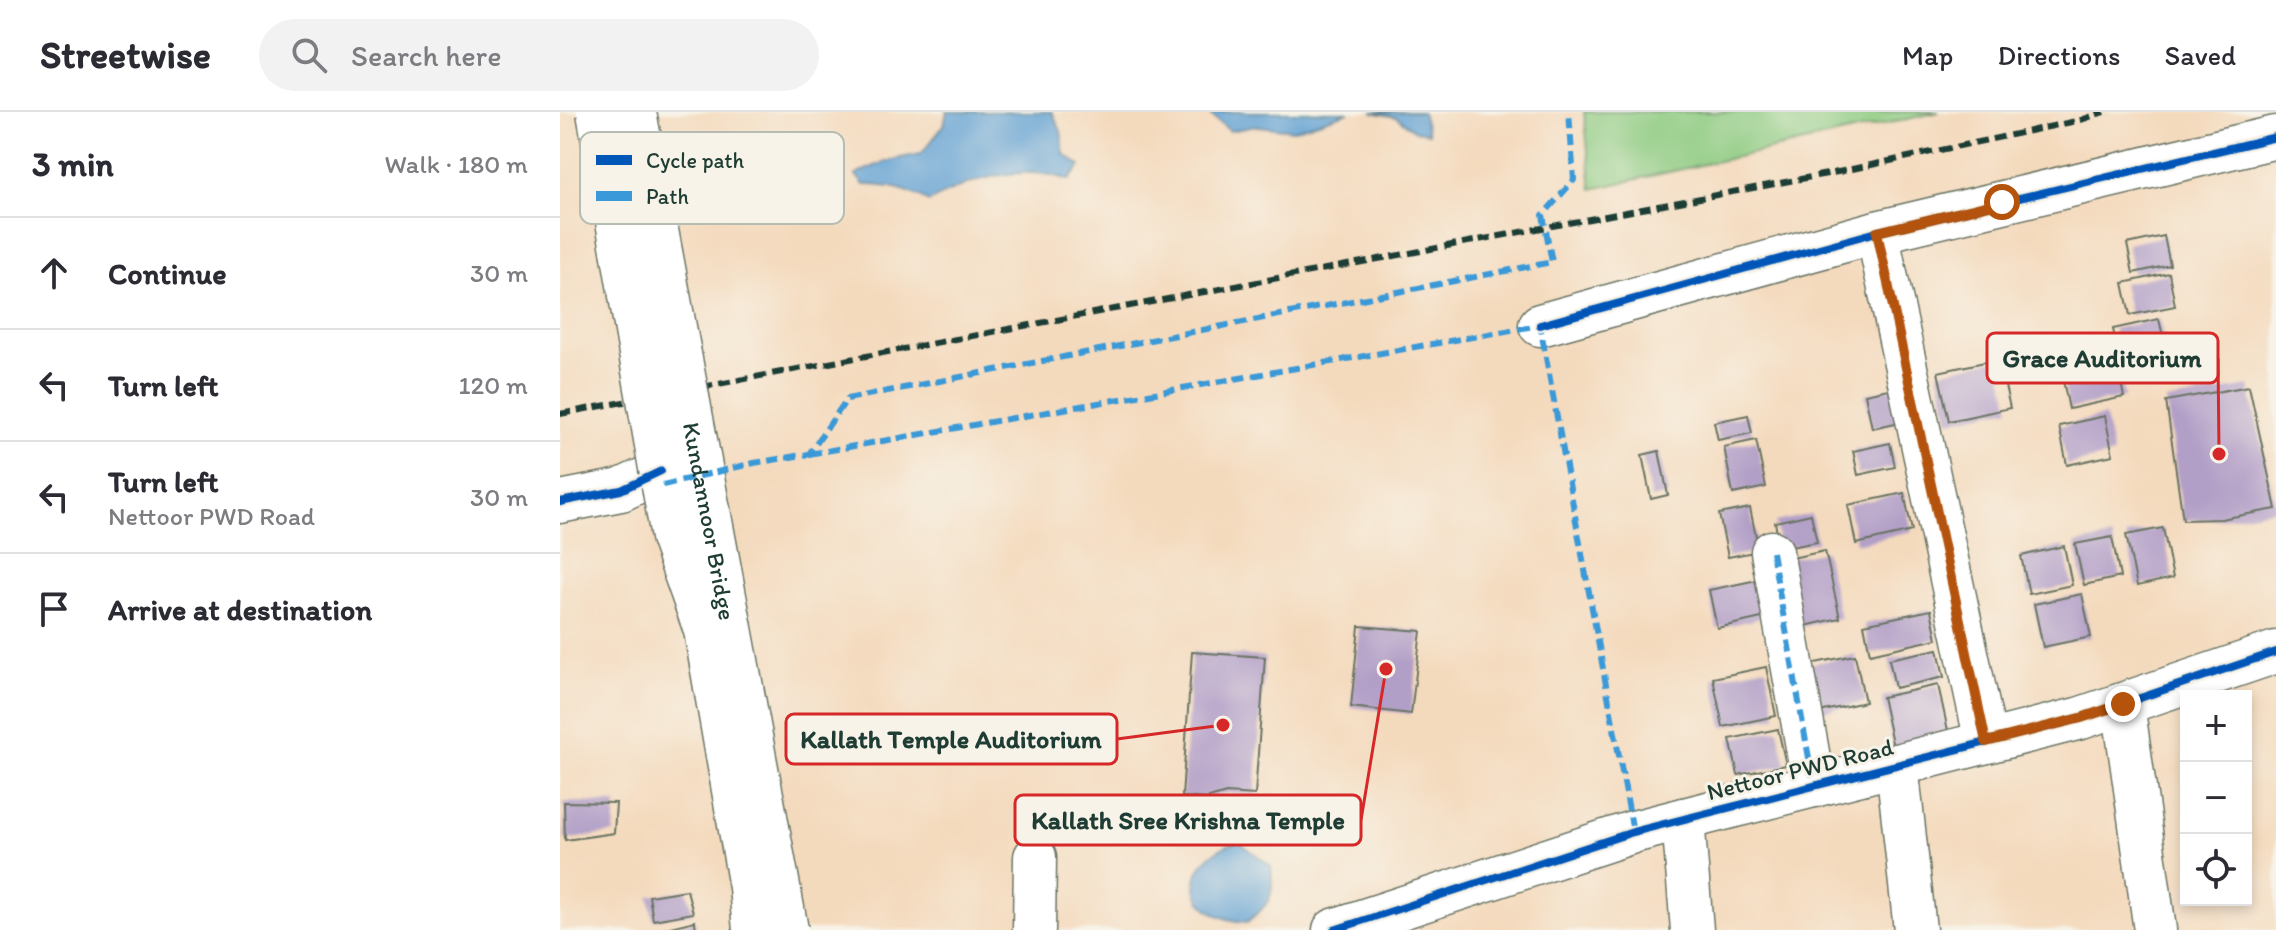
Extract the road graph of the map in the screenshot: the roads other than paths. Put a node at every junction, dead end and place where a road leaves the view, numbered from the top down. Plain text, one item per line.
1 (598, 112) edge
2 (634, 112) edge
3 (602, 132) edge
4 (638, 132) edge
5 (2276, 137) edge
6 (618, 224) edge
7 (655, 224) edge
8 (1877, 232) junction
9 (1540, 325) dead end
10 (661, 471) junction
11 (560, 502) edge
12 (1772, 552) dead end
13 (2276, 652) edge
14 (2123, 704) junction
15 (1986, 742) junction
16 (1897, 765) junction
17 (1814, 786) junction
18 (1683, 819) junction
19 (1035, 857) dead end
20 (1415, 917) edge
21 (754, 930) edge
22 (786, 930) edge
23 (1034, 930) edge
24 (1334, 930) edge
25 (1692, 930) edge
26 (1915, 930) edge
27 (2155, 930) edge

1 - 3 street, bridge
2 - 4 highway, Kundannoor Bridge, bridge
5 - 8 street
6 - 10 street, bridge
7 - 22 highway, Kundannoor Bridge, bridge
8 - 9 street
8 - 15 street
10 - 11 street
10 - 21 street, bridge
12 - 17 street
13 - 14 street, Nettoor PWD Road
14 - 15 street, Nettoor PWD Road
14 - 27 street
15 - 16 street, Nettoor PWD Road
16 - 17 street, Nettoor PWD Road
16 - 26 street
17 - 18 street, Nettoor PWD Road
18 - 20 street, Nettoor PWD Road
18 - 25 street
19 - 23 street
20 - 24 street, Nettoor PWD Road

